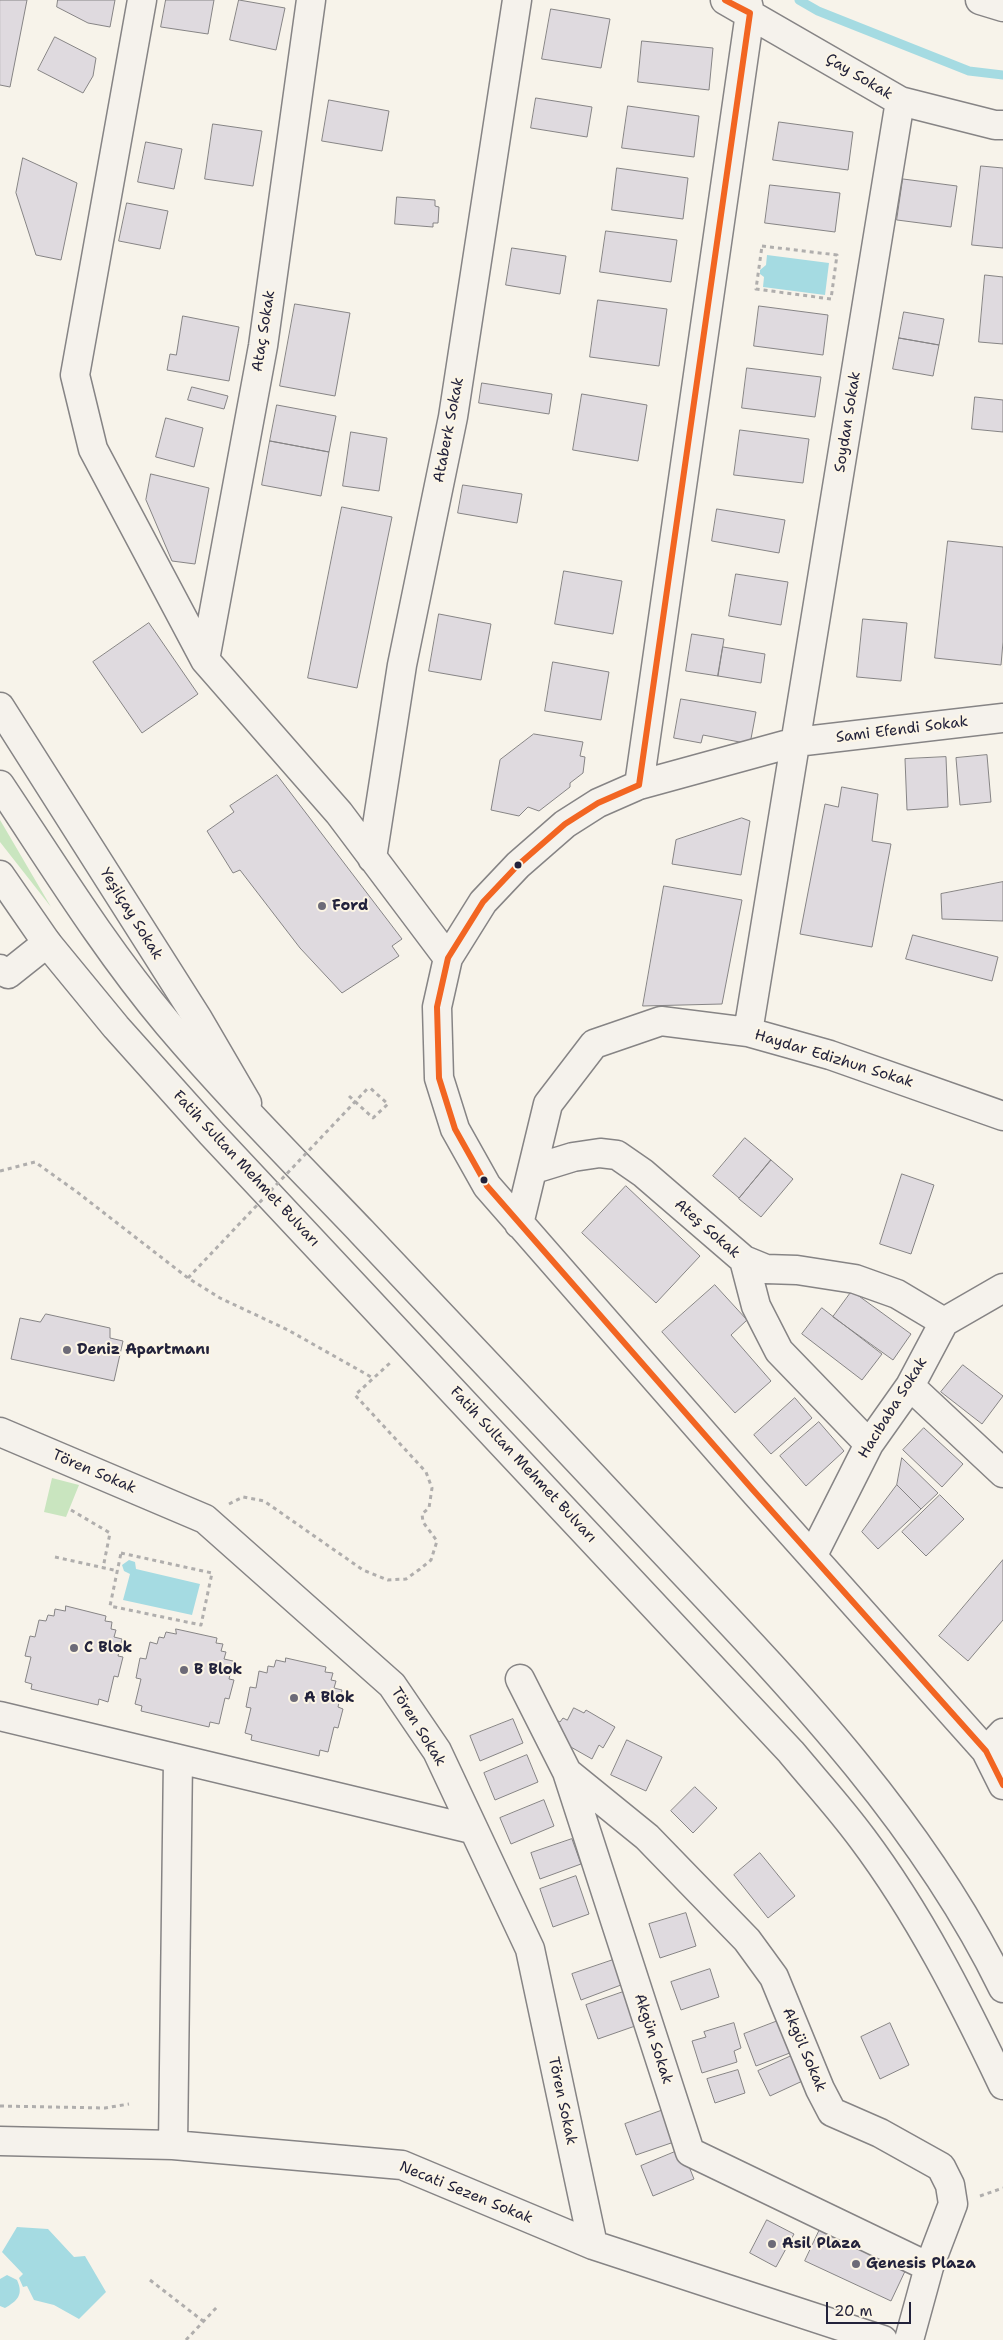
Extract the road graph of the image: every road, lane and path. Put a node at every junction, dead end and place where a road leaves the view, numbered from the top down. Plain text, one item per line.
1 (142, 0) edge
2 (311, 0) edge
3 (517, 0) edge
4 (725, 0) edge
5 (980, 0) edge
6 (748, 6) edge
7 (1003, 7) edge
8 (900, 101) junction
9 (1003, 125) edge
10 (837, 255) joint
11 (205, 660) junction
12 (0, 707) edge
13 (1003, 718) edge
14 (796, 742) junction
15 (0, 785) edge
16 (639, 785) junction
17 (372, 858) junction
18 (0, 875) edge
19 (47, 943) junction
20 (448, 958) junction
21 (3, 974) edge
22 (748, 1032) junction
23 (349, 1096) dead end
24 (1003, 1116) edge
25 (259, 1124) junction
26 (534, 1169) junction
27 (0, 1170) edge
28 (519, 1224) junction
29 (744, 1260) junction
30 (188, 1278) junction
31 (1003, 1288) edge
32 (944, 1322) junction
33 (410, 1344) junction
34 (373, 1378) junction
35 (910, 1386) junction
36 (0, 1432) edge
37 (869, 1444) junction
38 (1003, 1473) edge
39 (71, 1510) dead end
40 (205, 1519) junction
41 (813, 1555) junction
42 (55, 1557) dead end
43 (103, 1568) junction
44 (118, 1571) junction
45 (520, 1679) dead end
46 (0, 1716) edge
47 (995, 1742) edge
48 (178, 1759) junction
49 (567, 1772) junction
50 (1003, 1785) edge
51 (471, 1828) junction
52 (1003, 1988) edge
53 (1003, 2085) edge
54 (129, 2104) dead end
55 (0, 2106) edge
56 (0, 2141) edge
57 (173, 2145) junction
58 (593, 2245) junction
59 (929, 2267) junction
60 (150, 2280) dead end
61 (217, 2308) dead end
62 (203, 2321) junction
63 (186, 2340) edge
64 (883, 2340) edge
65 (909, 2340) edge

1 - 11 street
2 - 11 street, Ataç Sokak
3 - 17 street, Ataberk Sokak
4 - 6 street, Çay Sokak
5 - 7 street
6 - 8 street, Çay Sokak
6 - 16 street
8 - 9 street, Çay Sokak
8 - 14 street, Soydan Sokak
10 - 10 path
11 - 17 street
12 - 25 street, Yeşilçay Sokak
13 - 14 street, Sami Efendi Sokak
14 - 16 street, Sami Efendi Sokak
14 - 22 street, Soydan Sokak
15 - 25 street
16 - 20 street, Sami Efendi Sokak
17 - 20 street
18 - 19 street, Fatih Sultan Mehmet Bulvarı
19 - 21 street
19 - 33 street, Fatih Sultan Mehmet Bulvarı
20 - 28 street, Sami Efendi Sokak
22 - 24 street, Haydar Edizhun Sokak
22 - 26 street, Haydar Edizhun Sokak
23 - 30 path, bridge
25 - 52 street
26 - 28 street, Haydar Edizhun Sokak
26 - 29 street, Ateş Sokak
27 - 30 path
28 - 41 street, Sami Efendi Sokak
29 - 32 street, Ateş Sokak
29 - 37 street
30 - 34 path
31 - 32 street
32 - 35 street, Hacıbaba Sokak
33 - 34 path
33 - 53 street, Fatih Sultan Mehmet Bulvarı
34 - 40 path
35 - 37 street, Hacıbaba Sokak
35 - 38 street
36 - 40 street, Tören Sokak
37 - 41 street, Hacıbaba Sokak
39 - 43 path
40 - 51 street, Tören Sokak
41 - 47 street, Sami Efendi Sokak
42 - 43 path
43 - 44 path
44 - 44 path
45 - 49 street, Akgün Sokak
46 - 48 street
47 - 50 street, Sami Efendi Sokak
48 - 51 street
48 - 57 street
49 - 59 street, Akgün Sokak
49 - 59 street, Akgül Sokak
51 - 58 street, Tören Sokak
54 - 55 path
56 - 57 street, Necati Sezen Sokak
57 - 58 street, Necati Sezen Sokak
58 - 64 street, Necati Sezen Sokak
59 - 65 street, Akgül Sokak
60 - 62 path
61 - 62 path
62 - 63 path

